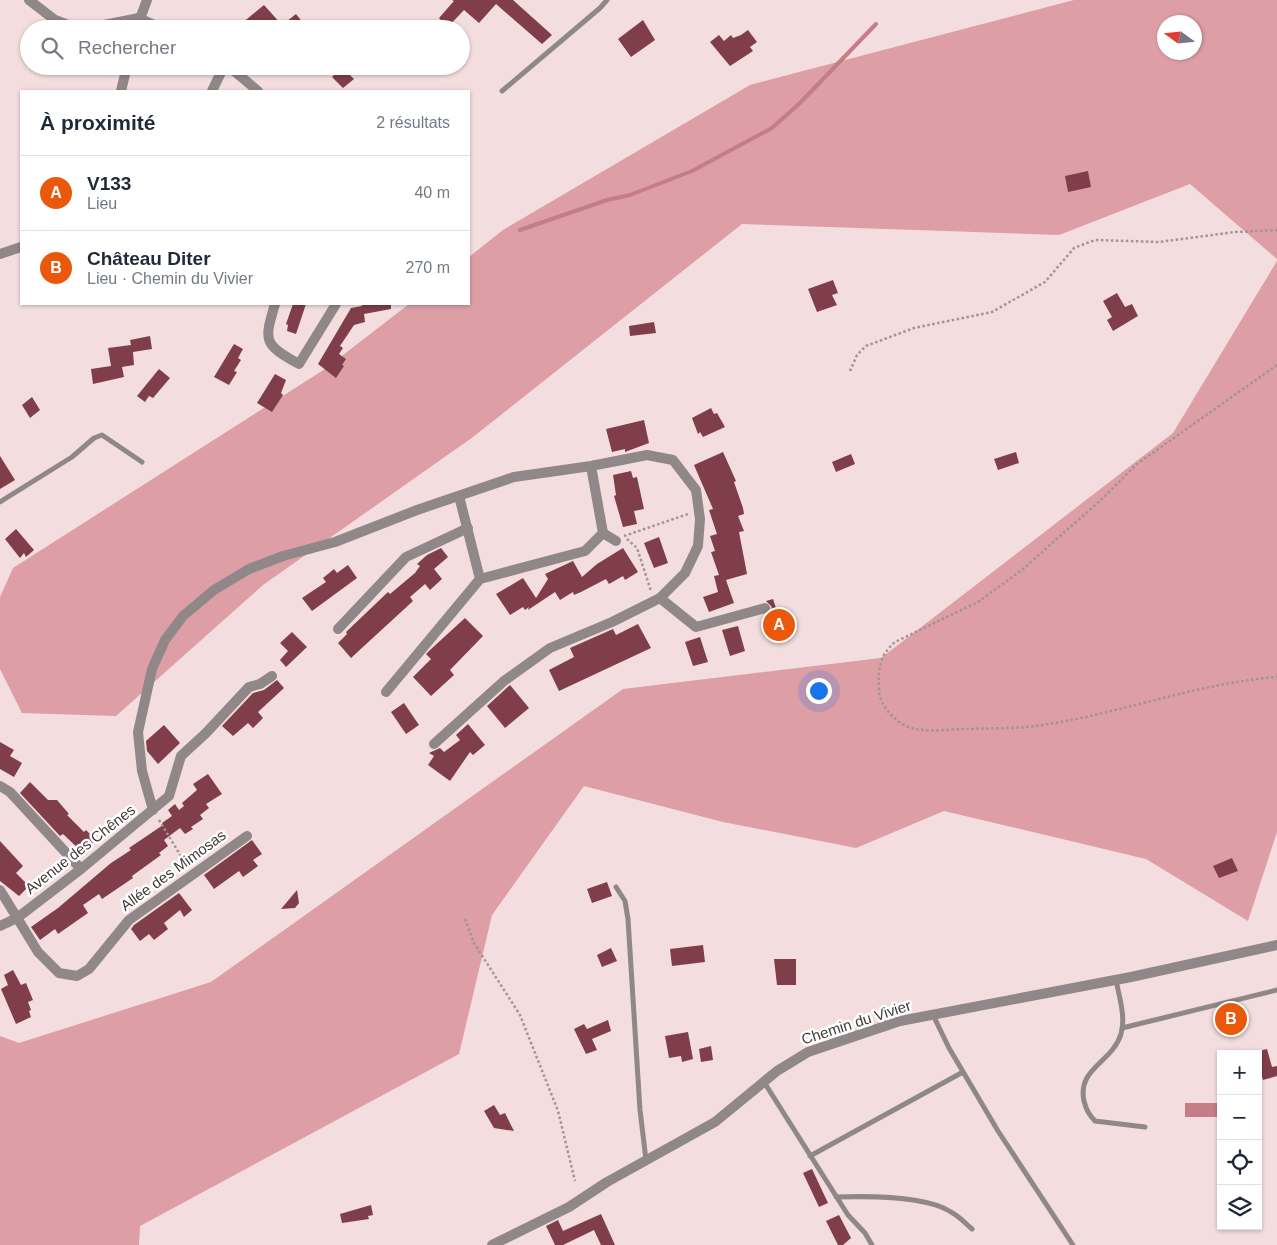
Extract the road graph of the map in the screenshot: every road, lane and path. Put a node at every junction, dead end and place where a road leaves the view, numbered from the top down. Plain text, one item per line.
1 (29, 0) edge
2 (147, 0) edge
3 (607, 0) edge
4 (139, 18) junction
5 (55, 20) edge
6 (129, 20) edge
7 (143, 20) edge
8 (125, 75) edge
9 (221, 75) edge
10 (238, 75) edge
11 (121, 90) edge
12 (213, 90) edge
13 (257, 90) edge
14 (502, 91) dead end
15 (1277, 230) edge
16 (20, 246) edge
17 (0, 254) edge
18 (275, 305) edge
19 (335, 305) edge
20 (1277, 365) edge
21 (850, 371) dead end
22 (142, 462) dead end
23 (591, 466) junction
24 (459, 496) junction
25 (0, 502) edge
26 (698, 511) junction
27 (468, 528) junction
28 (614, 537) junction
29 (480, 579) junction
30 (660, 598) junction
31 (764, 608) dead end
32 (338, 630) dead end
33 (272, 676) dead end
34 (1277, 677) edge
35 (386, 692) dead end
36 (434, 744) dead end
37 (0, 786) edge
38 (153, 810) junction
39 (246, 836) dead end
40 (81, 869) junction
41 (193, 873) junction
42 (616, 887) dead end
43 (0, 890) edge
44 (17, 918) junction
45 (465, 920) dead end
46 (0, 926) edge
47 (1277, 944) edge
48 (1116, 979) junction
49 (1277, 990) edge
50 (933, 1014) junction
51 (1122, 1028) junction
52 (963, 1072) junction
53 (763, 1082) junction
54 (1145, 1127) dead end
55 (810, 1156) junction
56 (646, 1160) junction
57 (575, 1181) dead end
58 (836, 1197) junction
59 (972, 1229) dead end
60 (492, 1245) edge
61 (872, 1245) edge
62 (1073, 1245) edge

1 - 5 street
2 - 4 street
3 - 14 lane
4 - 6 street
4 - 7 street
8 - 11 street
9 - 12 street
10 - 13 street
15 - 21 path
16 - 17 street
18 - 19 street
20 - 34 path
22 - 25 lane
23 - 24 street
23 - 26 street
23 - 28 street
24 - 27 street
24 - 38 street
26 - 28 path
26 - 30 street
27 - 29 street
27 - 32 street
28 - 29 street
28 - 30 path
29 - 35 street
30 - 31 street
30 - 36 street
33 - 38 street, Avenue des Chênes
37 - 40 street
38 - 40 street, Avenue des Chênes
38 - 41 path
39 - 41 street, Allée des Mimosas
40 - 44 street, Avenue des Chênes
41 - 44 street, Allée des Mimosas
42 - 56 lane
43 - 44 street
44 - 46 street, Avenue des Chênes
45 - 57 path
47 - 48 street, Chemin du Vivier
48 - 50 street, Chemin du Vivier
48 - 51 lane
49 - 51 lane
50 - 52 lane
50 - 53 street, Chemin du Vivier
51 - 54 lane
52 - 55 lane
52 - 62 lane
53 - 55 lane
53 - 56 street, Chemin du Vivier
55 - 58 lane
56 - 60 street, Chemin du Vivier
58 - 59 lane
58 - 61 lane

